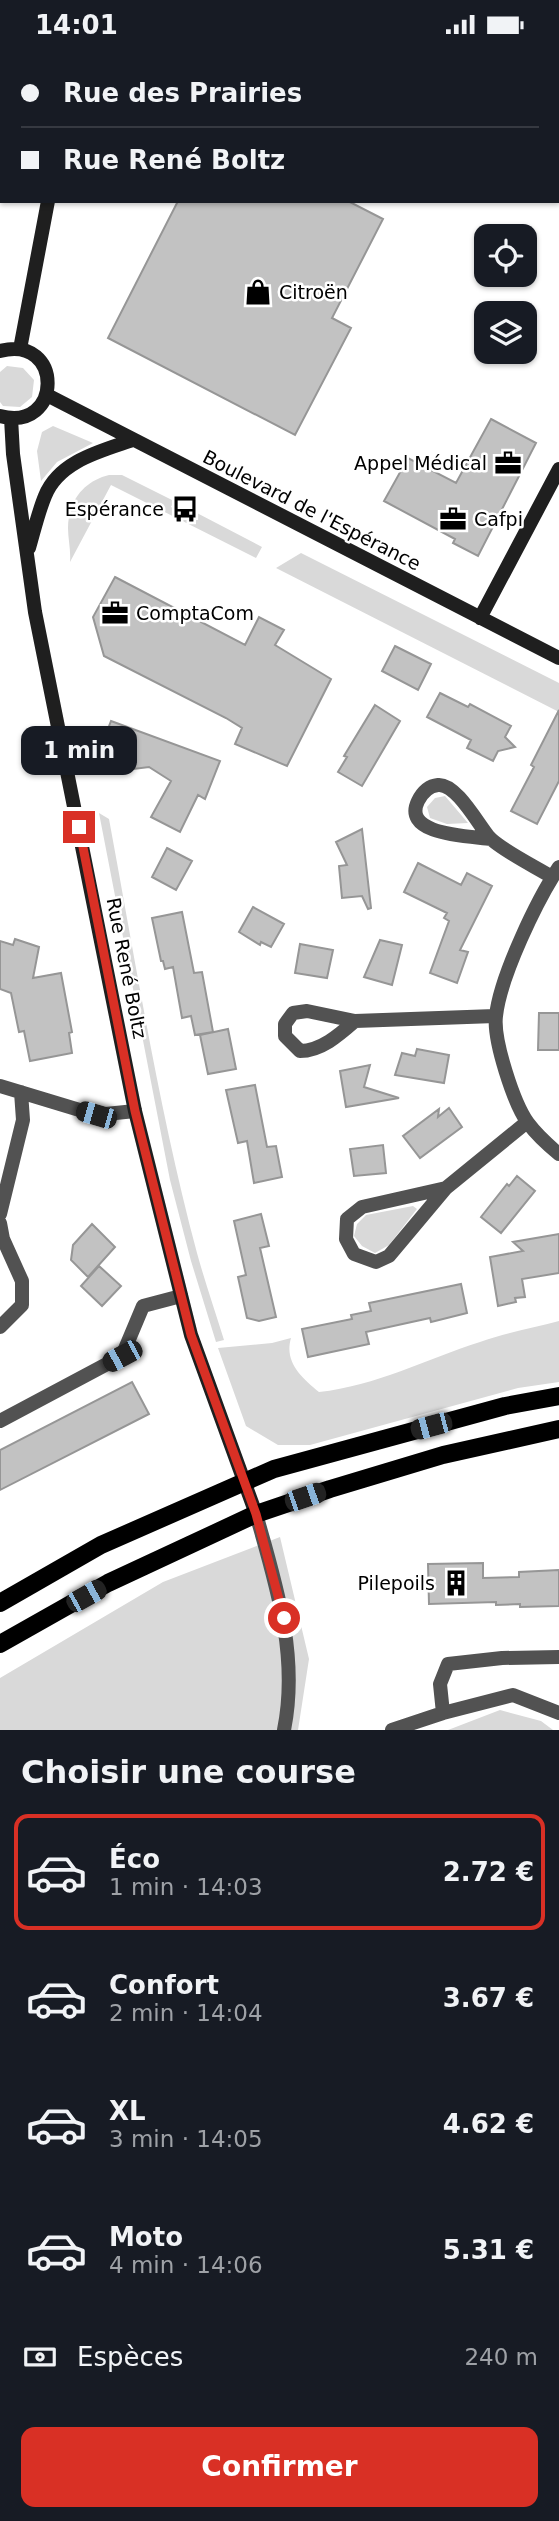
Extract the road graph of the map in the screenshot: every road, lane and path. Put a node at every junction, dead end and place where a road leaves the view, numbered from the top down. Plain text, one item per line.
1 (48, 203) edge
2 (20, 349) junction
3 (0, 351) edge
4 (47, 395) junction
5 (6, 417) edge
6 (134, 440) junction
7 (559, 469) edge
8 (27, 554) junction
9 (480, 618) junction
10 (559, 658) edge
11 (491, 839) junction
12 (556, 872) edge
13 (495, 1016) junction
14 (355, 1021) dead end
15 (0, 1086) edge
16 (21, 1092) junction
17 (135, 1111) junction
18 (527, 1122) junction
19 (559, 1154) edge
20 (446, 1188) junction
21 (0, 1214) edge
22 (0, 1223) edge
23 (181, 1296) junction
24 (0, 1327) edge
25 (559, 1396) edge
26 (0, 1421) edge
27 (559, 1429) edge
28 (245, 1483) junction
29 (256, 1514) junction
30 (0, 1603) edge
31 (0, 1644) edge
32 (559, 1657) edge
33 (443, 1713) junction
34 (559, 1713) edge
35 (289, 1728) edge
36 (392, 1730) edge

1 - 2 main road
2 - 3 main road
2 - 4 main road
4 - 5 main road
4 - 6 main road, Boulevard de l'Espérance
5 - 8 main road, Rue René Boltz
6 - 8 main road
6 - 9 main road, Boulevard de l'Espérance
7 - 9 main road
8 - 17 main road, Rue René Boltz
9 - 10 main road, Boulevard de l'Espérance
11 - 11 street
11 - 12 street
12 - 13 street
13 - 14 street
13 - 18 street
15 - 16 street
16 - 17 street
16 - 21 street
17 - 23 main road, Rue René Boltz
18 - 19 street
18 - 20 street
20 - 20 street
22 - 24 street
23 - 26 street
23 - 28 main road, Rue René Boltz
25 - 28 main road
27 - 29 main road
28 - 29 main road, Rue René Boltz
28 - 30 main road
29 - 31 main road
29 - 35 street
32 - 33 street
33 - 34 street
33 - 36 street

